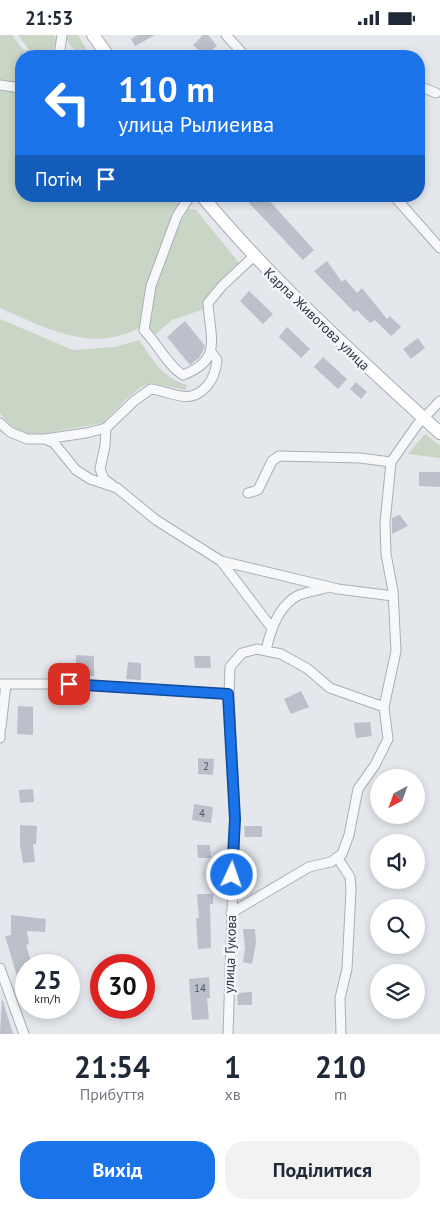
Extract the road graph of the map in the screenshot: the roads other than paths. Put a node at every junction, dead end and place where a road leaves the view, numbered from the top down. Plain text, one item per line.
1 (93, 35) edge
2 (226, 35) edge
3 (61, 36) edge
4 (60, 50) edge
5 (104, 50) edge
6 (240, 50) edge
7 (0, 85) edge
8 (15, 87) edge
9 (425, 88) edge
10 (439, 94) edge
11 (186, 202) edge
12 (207, 202) edge
13 (399, 202) edge
14 (440, 248) edge
15 (253, 257) junction
16 (211, 352) junction
17 (440, 401) edge
18 (424, 418) junction
19 (0, 423) edge
20 (106, 427) junction
21 (440, 433) edge
22 (45, 439) junction
23 (391, 462) junction
24 (117, 488) junction
25 (248, 493) dead end
26 (221, 561) junction
27 (328, 587) junction
28 (393, 596) junction
29 (271, 627) junction
30 (266, 651) junction
31 (3, 684) edge
32 (228, 694) junction
33 (384, 707) junction
34 (0, 726) edge
35 (0, 738) edge
36 (337, 857) junction
37 (231, 913) junction
38 (0, 968) edge
39 (24, 1034) edge
40 (228, 1034) edge
41 (341, 1034) edge

1 - 5 main road
2 - 6 street
3 - 4 street
7 - 8 street
9 - 10 street
11 - 16 street
12 - 15 main road, Карпа Животова улица
13 - 14 street
15 - 16 street
15 - 18 main road, Карпа Животова улица
16 - 20 street
17 - 18 street
18 - 21 main road, Карпа Животова улица
18 - 23 street
19 - 22 street
20 - 22 street
20 - 24 street
22 - 24 street
23 - 25 street
23 - 28 street
24 - 26 street
26 - 27 street
26 - 29 street
27 - 28 street
27 - 29 street
28 - 33 street
29 - 30 street
30 - 32 street, улица Гукова
30 - 33 street
31 - 32 street
31 - 34 street
32 - 37 street, улица Гукова
33 - 36 street
34 - 35 street
36 - 37 street
36 - 41 street
37 - 40 street, улица Гукова
38 - 39 street

